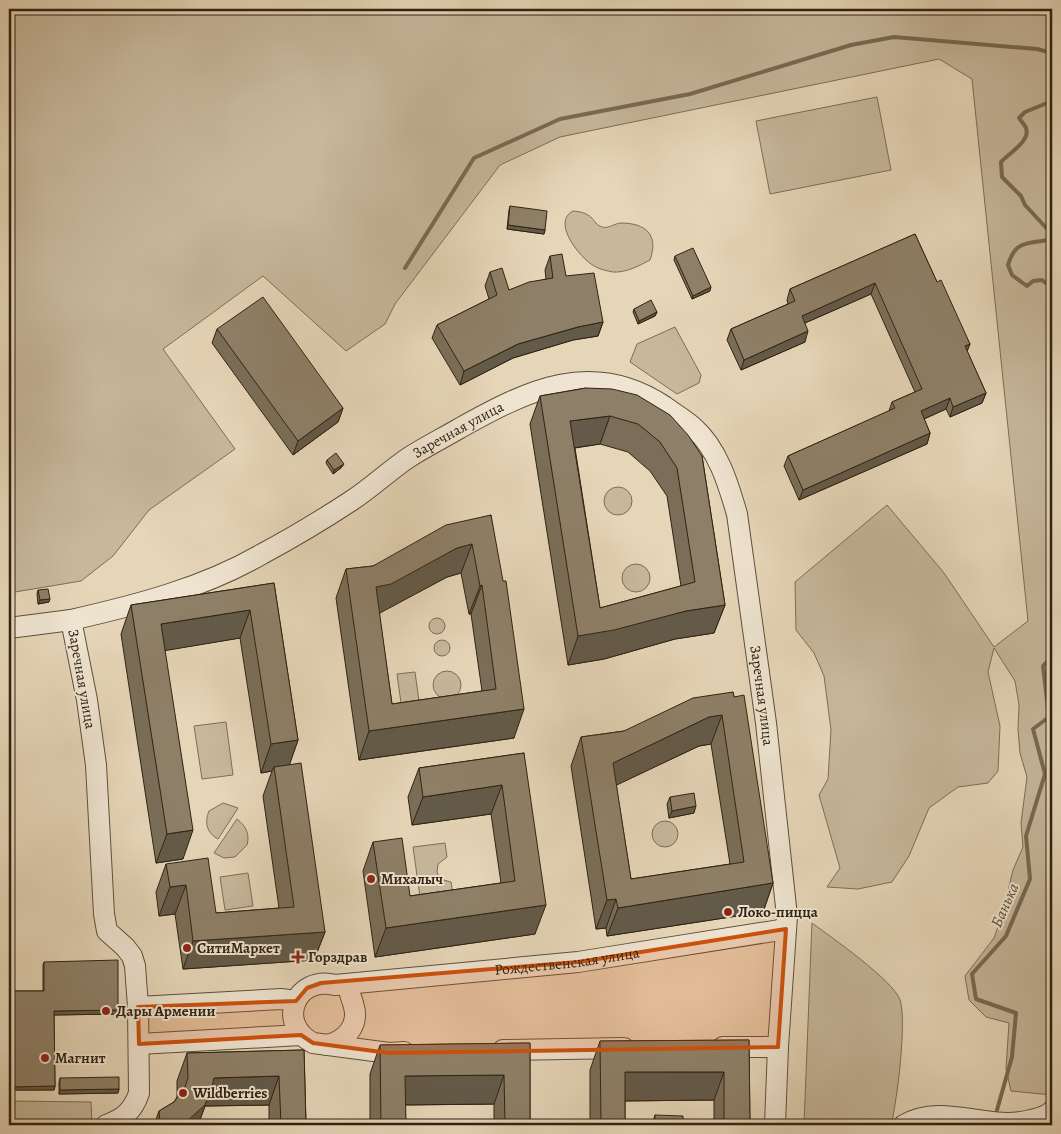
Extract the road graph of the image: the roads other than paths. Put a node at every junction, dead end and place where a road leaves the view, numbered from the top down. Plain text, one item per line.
1 (71, 620) junction
2 (9, 628) edge
3 (786, 929) junction
4 (349, 984) junction
5 (296, 1001) junction
6 (138, 1007) junction
7 (301, 1035) junction
8 (139, 1044) junction
9 (328, 1045) junction
10 (708, 1047) edge
11 (778, 1047) junction
12 (648, 1048) edge
13 (487, 1050) edge
14 (418, 1052) edge
15 (1052, 1111) edge
16 (106, 1125) edge
17 (775, 1125) edge
18 (904, 1125) edge

1 - 2 street
1 - 3 street, Заречная улица
1 - 6 street, Заречная улица
3 - 4 street, Рождественская улица
3 - 11 street, Заречная улица
4 - 5 street, Рождественская улица
4 - 9 street
5 - 6 street
5 - 7 street
6 - 8 street, Заречная улица
7 - 8 street
7 - 9 street
8 - 16 street, Заречная улица
9 - 14 street
10 - 11 street
11 - 17 street, Заречная улица
12 - 13 street
15 - 18 street

